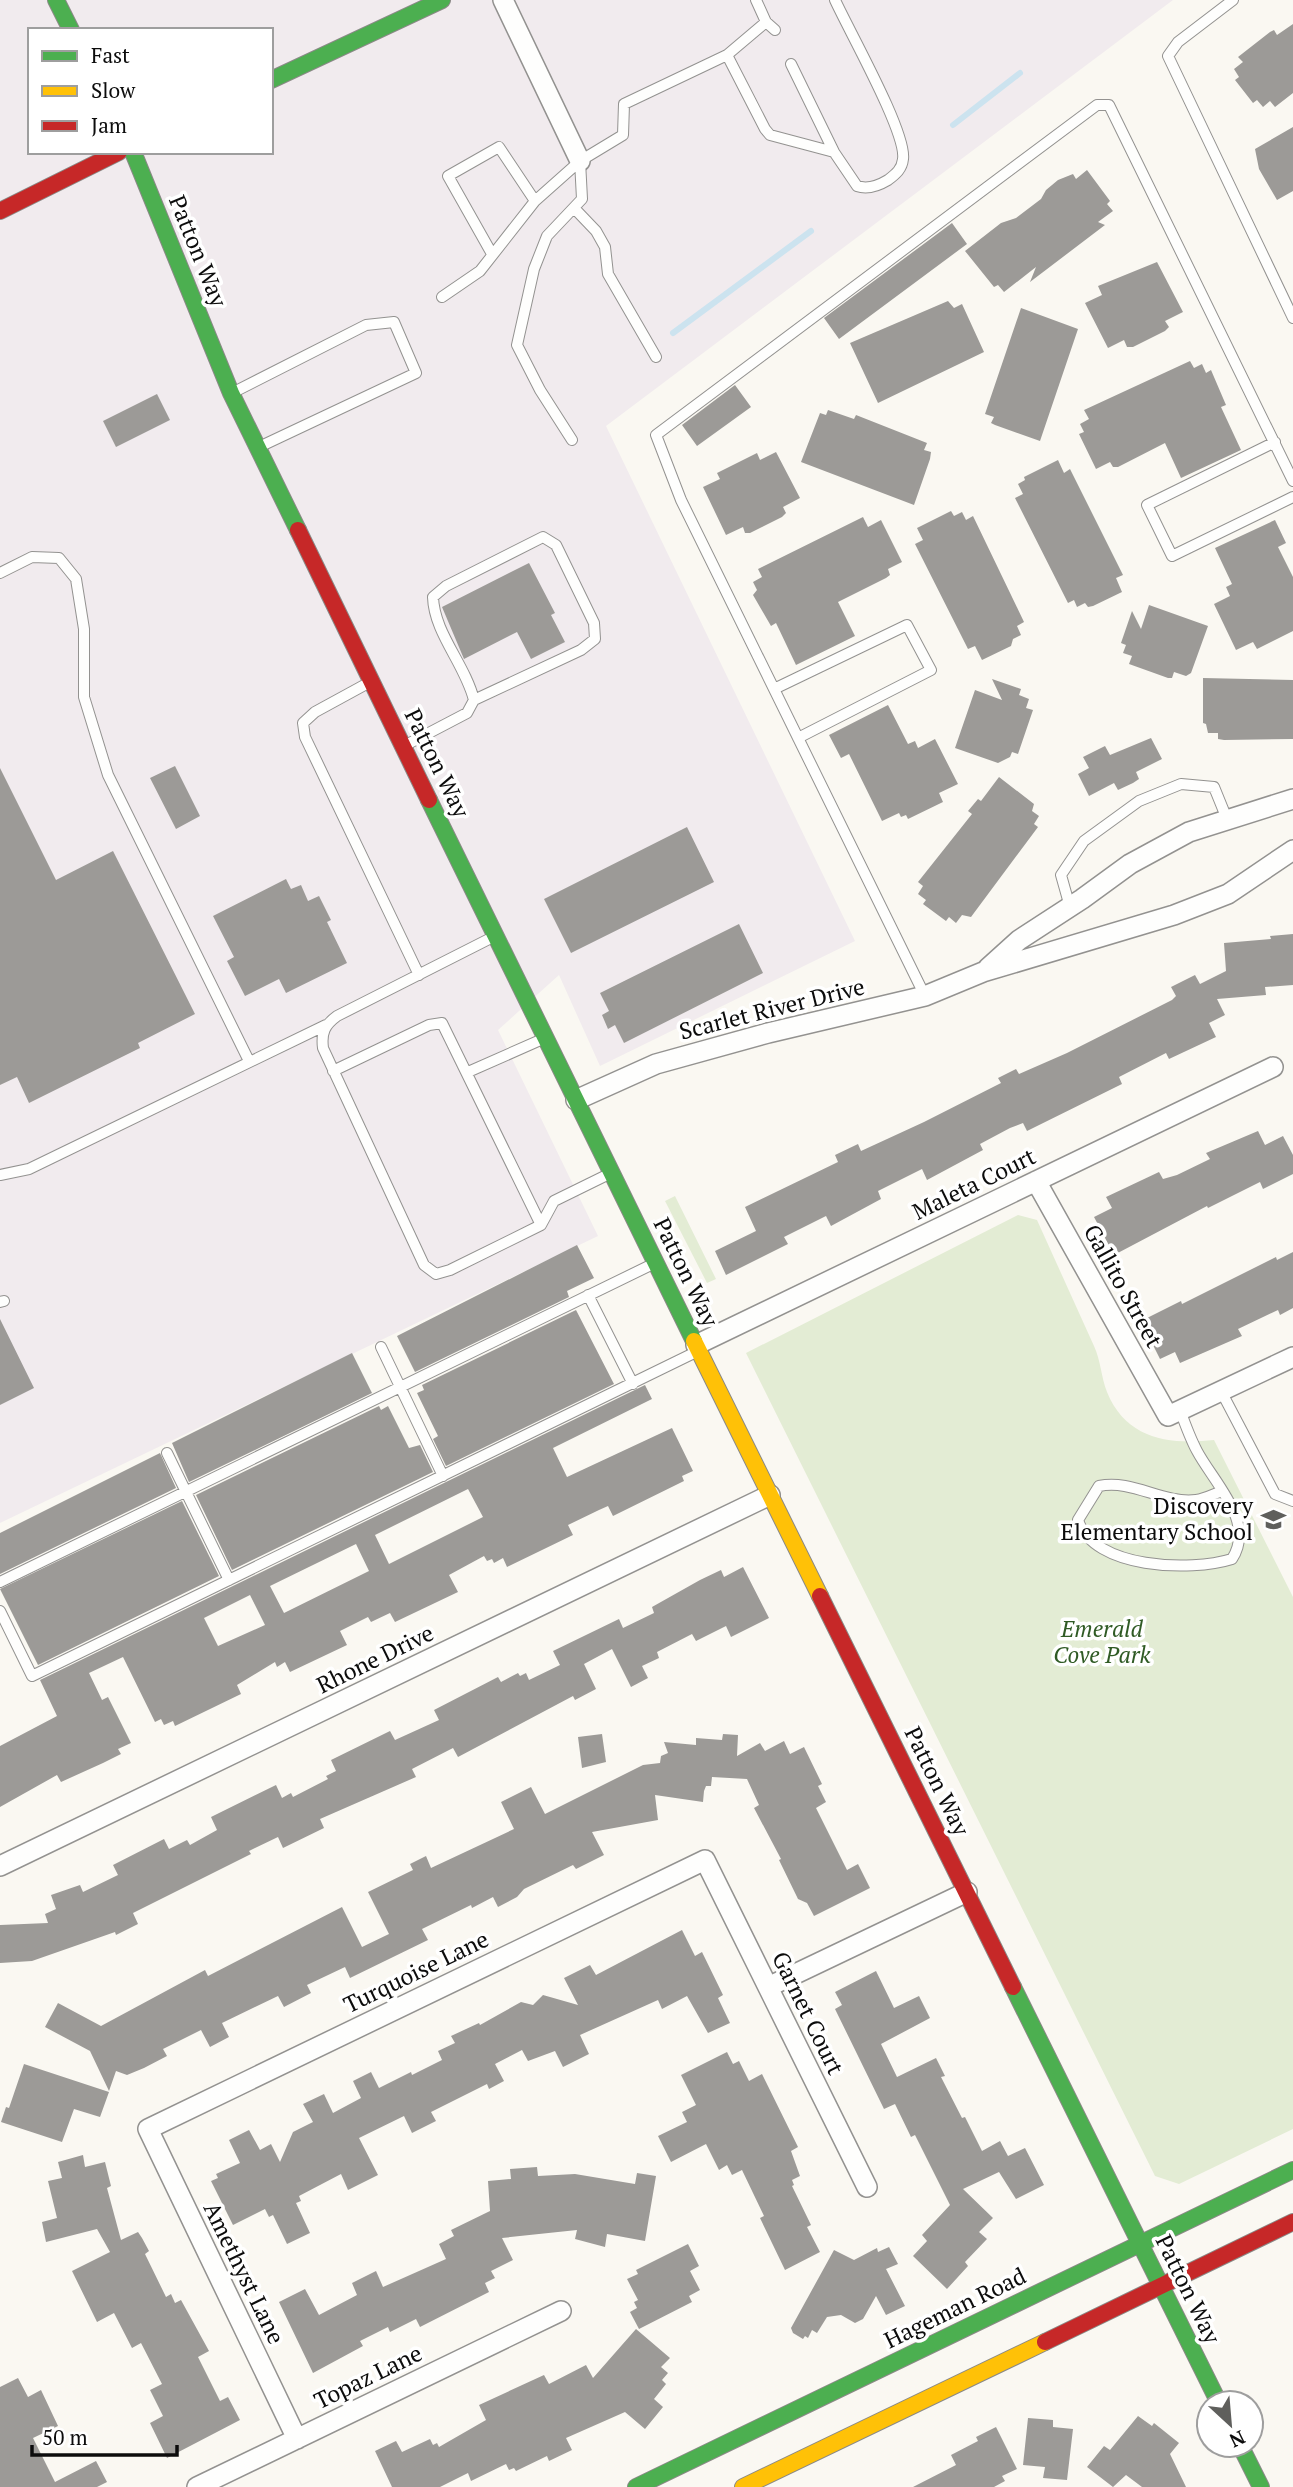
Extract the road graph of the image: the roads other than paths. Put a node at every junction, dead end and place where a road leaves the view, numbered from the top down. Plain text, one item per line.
1 (57, 0) edge
2 (442, 0) edge
3 (502, 0) edge
4 (757, 0) edge
5 (835, 0) edge
6 (1233, 0) edge
7 (766, 22) junction
8 (71, 28) edge
9 (775, 30) dead end
10 (727, 55) junction
11 (792, 64) dead end
12 (273, 79) edge
13 (834, 152) junction
14 (115, 154) edge
15 (134, 154) edge
16 (580, 161) junction
17 (535, 201) junction
18 (574, 208) junction
19 (0, 211) edge
20 (492, 254) junction
21 (442, 297) dead end
22 (1293, 318) edge
23 (656, 357) dead end
24 (232, 393) junction
25 (572, 440) dead end
26 (1275, 442) junction
27 (258, 448) junction
28 (1293, 481) edge
29 (1293, 497) edge
30 (0, 573) edge
31 (372, 682) junction
32 (774, 689) junction
33 (474, 700) junction
34 (798, 738) junction
35 (404, 746) junction
36 (1293, 799) edge
37 (1227, 819) junction
38 (1293, 850) edge
39 (1070, 907) junction
40 (496, 936) junction
41 (983, 972) junction
42 (419, 975) junction
43 (925, 996) junction
44 (326, 1025) junction
45 (546, 1038) junction
46 (249, 1061) junction
47 (1273, 1067) dead end
48 (333, 1071) junction
49 (468, 1072) junction
50 (576, 1100) junction
51 (612, 1172) junction
52 (0, 1175) edge
53 (1036, 1181) junction
54 (541, 1225) junction
55 (656, 1262) junction
56 (589, 1295) junction
57 (381, 1347) dead end
58 (698, 1348) junction
59 (1293, 1357) edge
60 (633, 1384) junction
61 (400, 1387) junction
62 (1221, 1391) junction
63 (1174, 1413) junction
64 (167, 1453) dead end
65 (443, 1476) junction
66 (1222, 1491) junction
67 (186, 1492) junction
68 (770, 1495) junction
69 (1293, 1501) edge
70 (229, 1580) junction
71 (0, 1582) edge
72 (0, 1611) edge
73 (705, 1860) joint
74 (0, 1866) edge
75 (967, 1892) junction
76 (768, 1987) junction
77 (148, 2129) joint
78 (1293, 2170) edge
79 (867, 2188) dead end
80 (1293, 2222) edge
81 (1141, 2244) junction
82 (1162, 2287) junction
83 (561, 2311) dead end
84 (1212, 2389) edge
85 (297, 2439) junction
86 (1247, 2459) edge
87 (197, 2487) edge
88 (636, 2487) edge
89 (743, 2487) edge
90 (1261, 2487) edge

1 - 8 street
2 - 12 street
3 - 16 street
4 - 7 lane
5 - 13 lane
6 - 22 lane
7 - 9 lane
7 - 10 lane
10 - 13 lane
10 - 16 lane
11 - 13 lane
14 - 19 street
15 - 24 street, Patton Way
16 - 17 lane
16 - 18 lane
17 - 20 lane
17 - 20 lane
18 - 23 lane
18 - 25 lane
20 - 21 lane
24 - 27 street, Patton Way
24 - 27 lane
26 - 28 lane
26 - 29 lane
26 - 32 lane
27 - 31 street, Patton Way
30 - 46 lane
31 - 35 street, Patton Way
31 - 42 lane
32 - 34 lane
32 - 34 lane
33 - 33 lane
33 - 35 lane
34 - 43 lane
35 - 40 street, Patton Way
36 - 37 street, Scarlet River Drive
37 - 39 street, Scarlet River Drive
37 - 39 lane
38 - 41 street, Scarlet River Drive
39 - 41 street, Scarlet River Drive
40 - 42 lane
40 - 45 street, Patton Way
41 - 43 street, Scarlet River Drive
42 - 44 lane
43 - 50 street, Scarlet River Drive
44 - 46 lane
44 - 48 lane
45 - 49 lane
45 - 50 street, Patton Way
46 - 52 lane
47 - 53 street, Maleta Court
48 - 49 lane
48 - 54 lane
49 - 54 lane
50 - 51 street, Patton Way
51 - 54 lane
51 - 55 street, Patton Way
53 - 58 street, Maleta Court
53 - 63 street, Gallito Street
55 - 56 lane
55 - 58 street, Patton Way
56 - 60 lane
56 - 61 lane
57 - 61 lane
58 - 60 lane
58 - 68 street, Patton Way
59 - 62 street
60 - 65 lane
61 - 65 lane
61 - 67 lane
62 - 63 street
62 - 69 lane
63 - 66 lane
64 - 67 lane
65 - 70 lane
66 - 66 lane
67 - 70 lane
67 - 71 lane
68 - 74 street, Rhone Drive
68 - 75 street, Patton Way
70 - 72 lane
73 - 76 street, Garnet Court
73 - 77 street, Turquoise Lane
75 - 76 street
75 - 81 street, Patton Way
76 - 79 street, Garnet Court
77 - 85 street, Amethyst Lane
78 - 81 street, Hageman Road
80 - 82 street
81 - 82 street, Patton Way
81 - 88 street, Hageman Road
82 - 84 street, Patton Way
82 - 89 street
83 - 85 street, Topaz Lane
85 - 87 street, Topaz Lane
86 - 90 street

